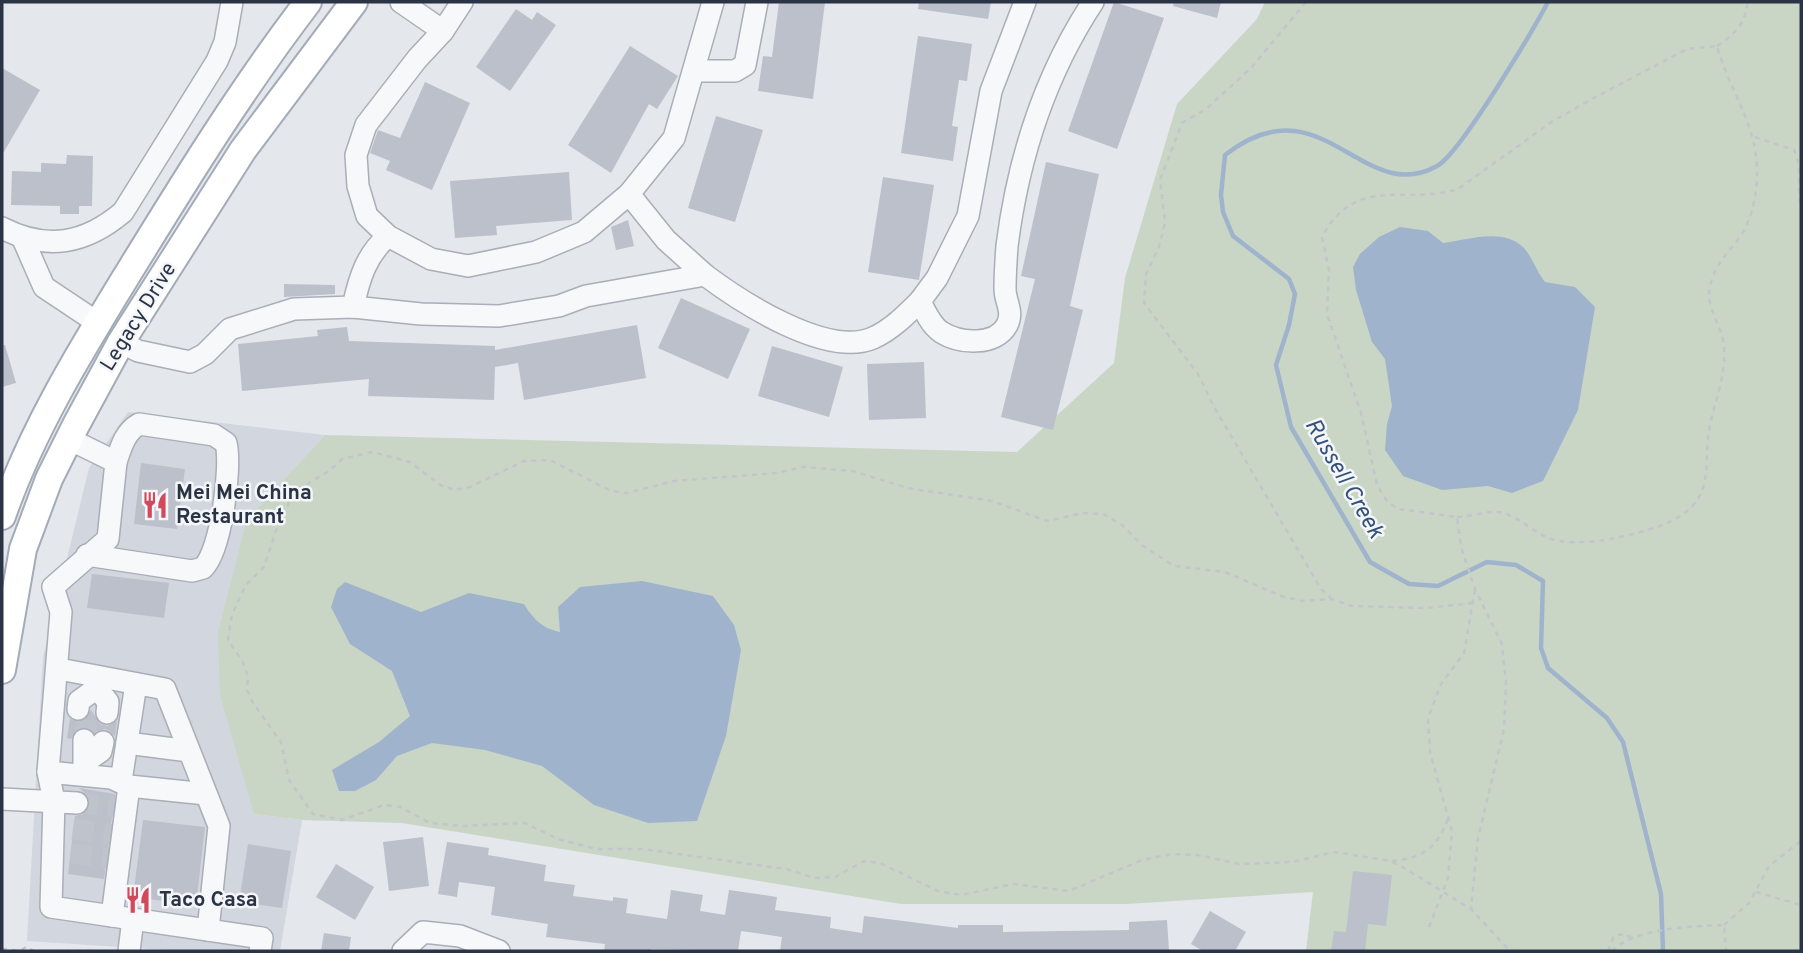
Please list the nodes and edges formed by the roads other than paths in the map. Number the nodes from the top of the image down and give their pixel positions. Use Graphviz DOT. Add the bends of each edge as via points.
graph roads {
  1 [pos="232,2"];
  2 [pos="308,2"];
  3 [pos="354,2"];
  4 [pos="401,2"];
  5 [pos="713,2"];
  6 [pos="757,2"];
  7 [pos="1025,2"];
  8 [pos="1093,2"];
  9 [pos="459,3"];
  10 [pos="443,31"];
  11 [pos="694,71"];
  12 [pos="629,194"];
  13 [pos="2,228"];
  14 [pos="388,236"];
  15 [pos="23,239"];
  16 [pos="705,275"];
  17 [pos="920,301"];
  18 [pos="353,307"];
  19 [pos="98,323"];
  20 [pos="121,342"];
  21 [pos="69,439"];
  22 [pos="117,462"];
  23 [pos="2,516"];
  24 [pos="88,555"];
  25 [pos="10,573"];
  26 [pos="53,587"];
  27 [pos="59,669"];
  28 [pos="2,670"];
  29 [pos="98,682"];
  30 [pos="136,684"];
  31 [pos="93,711"];
  32 [pos="89,741"];
  33 [pos="127,743"];
  34 [pos="189,751"];
  35 [pos="85,769"];
  36 [pos="48,772"];
  37 [pos="125,784"];
  38 [pos="206,794"];
  39 [pos="2,799"];
  40 [pos="54,801"];
  41 [pos="77,803"];
  42 [pos="123,918"];
  43 [pos="208,930"];
  44 [pos="129,951"];
  45 [pos="260,951"];
  46 [pos="403,951"];
  47 [pos="499,951"];
  1 -- 15 [label="street" via="218,61 123,212 101,231 77,239"];
  2 -- 19 [label="main road, Legacy Drive" via="251,77"];
  3 -- 20 [label="main road, Legacy Drive" via="243,150"];
  4 -- 10 [label="street"];
  5 -- 11 [label="street"];
  6 -- 11 [label="street" via="745,65 735,71"];
  7 -- 17 [label="street" via="991,91 968,216"];
  8 -- 17 [label="street" via="1048,80 1018,186 1007,251 1008,323 991,341 961,340 941,332"];
  9 -- 10 [label="street"];
  10 -- 14 [label="street" via="366,125 356,155 358,186 367,216"];
  11 -- 12 [label="street" via="674,138"];
  12 -- 14 [label="street" via="584,232 536,252 489,264 448,264"];
  12 -- 16 [label="street" via="666,240"];
  13 -- 15 [label="street"];
  14 -- 18 [label="street" via="373,249"];
  15 -- 19 [label="street" via="44,287"];
  16 -- 17 [label="street" via="742,302 797,330 851,341 872,339 902,320"];
  16 -- 18 [label="street" via="499,316"];
  18 -- 20 [label="street" via="294,309 257,319 230,329 190,362 138,351"];
  19 -- 20 [label="main road"];
  19 -- 23 [label="main road, Legacy Drive" via="27,454"];
  20 -- 21 [label="main road, Legacy Drive"];
  21 -- 22 [label="street"];
  21 -- 25 [label="main road, Legacy Drive"];
  22 -- 24 [label="street" via="108,538"];
  22 -- 24 [label="street" via="122,443 139,424 214,435 226,443 228,470 214,552 203,568 192,571"];
  24 -- 26 [label="street"];
  25 -- 26 [label="street"];
  25 -- 28 [label="main road, Legacy Drive"];
  26 -- 27 [label="street" via="61,612"];
  27 -- 29 [label="street"];
  27 -- 36 [label="street"];
  29 -- 30 [label="street"];
  29 -- 31 [label="street" via="108,702"];
  30 -- 33 [label="street"];
  30 -- 34 [label="street" via="165,689"];
  32 -- 35 [label="street" via="101,751"];
  33 -- 34 [label="street"];
  33 -- 37 [label="street"];
  34 -- 38 [label="street"];
  35 -- 36 [label="street"];
  35 -- 37 [label="street"];
  36 -- 40 [label="street"];
  37 -- 38 [label="street"];
  37 -- 42 [label="street" via="116,859"];
  38 -- 43 [label="street" via="219,826"];
  39 -- 40 [label="street"];
  40 -- 41 [label="street"];
  40 -- 42 [label="street" via="63,828 51,907"];
  42 -- 43 [label="street"];
  42 -- 44 [label="street"];
  43 -- 45 [label="street" via="262,938"];
  46 -- 47 [label="street" via="423,932 460,936"];
}
